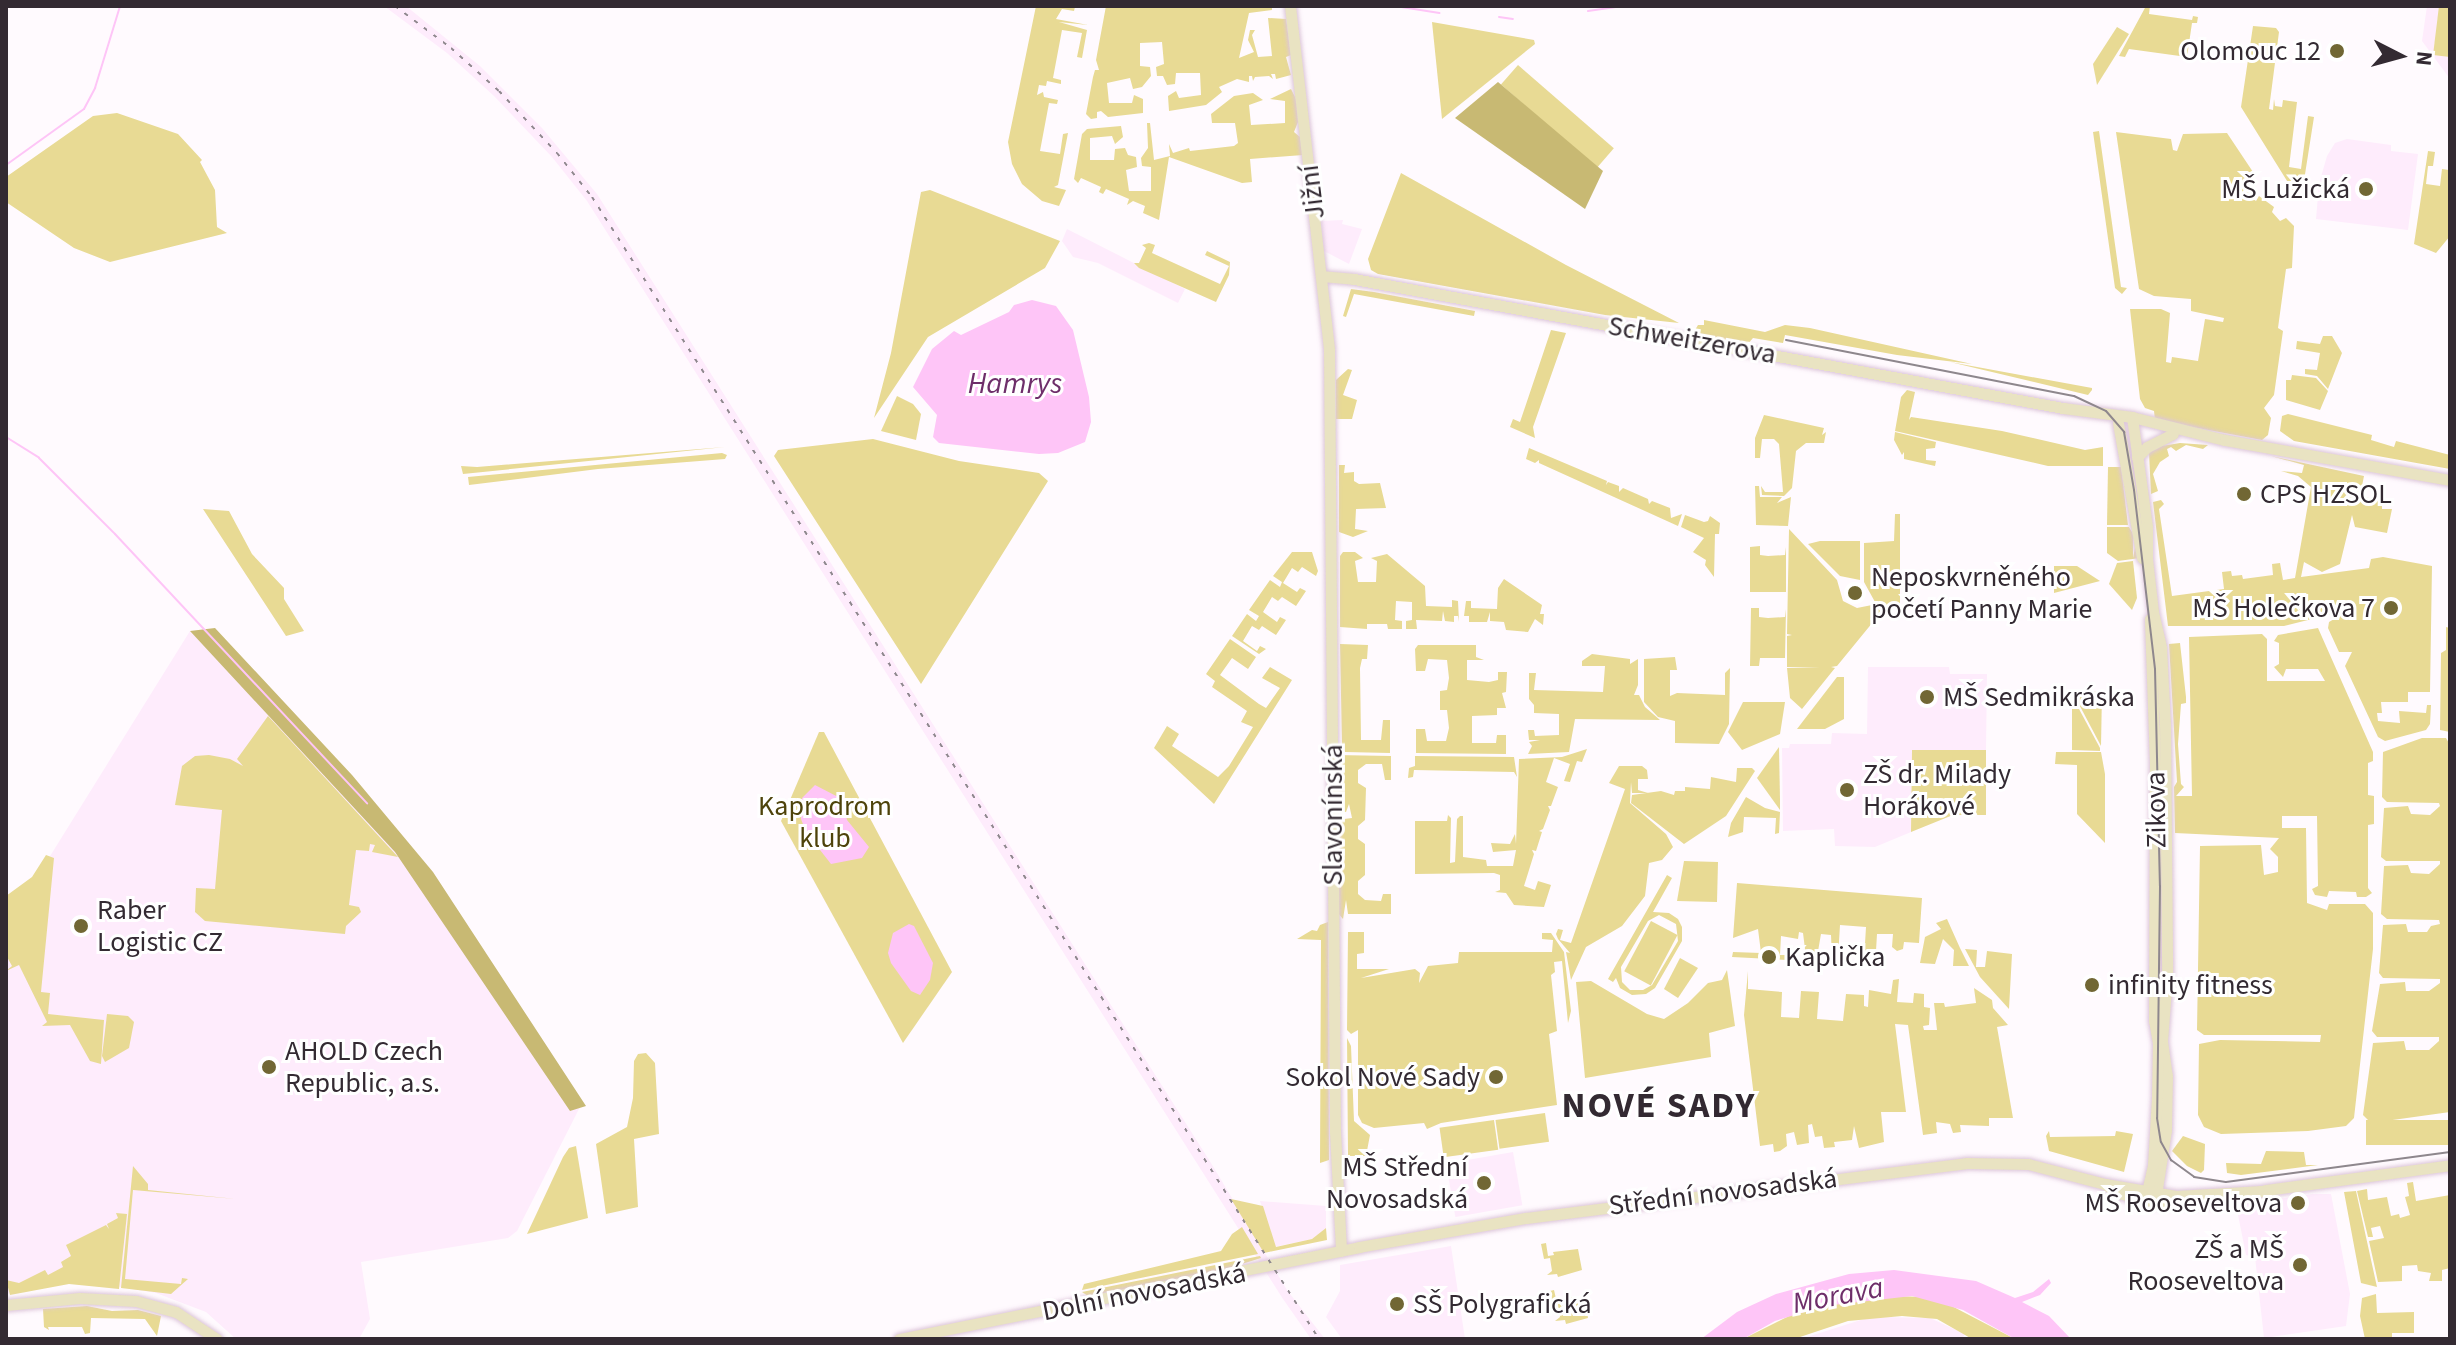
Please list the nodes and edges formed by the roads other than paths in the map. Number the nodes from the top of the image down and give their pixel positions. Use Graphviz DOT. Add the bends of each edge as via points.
graph roads {
  1 [pos="1290,6"];
  2 [pos="1321,276"];
  3 [pos="1329,379"];
  4 [pos="2063,408"];
  5 [pos="2132,421"];
  6 [pos="2118,423"];
  7 [pos="2173,434"];
  8 [pos="2225,440"];
  9 [pos="2137,457"];
  10 [pos="2450,480"];
  11 [pos="2450,1165"];
  12 [pos="2151,1197"];
  13 [pos="1341,1251"];
  14 [pos="6,1305"];
  15 [pos="217,1339"];
  16 [pos="899,1339"];
  1 -- 2 [label="main road, Jižní"];
  2 -- 3 [label="main road, Jižní"];
  2 -- 4 [label="main road, Schweitzerova"];
  3 -- 13 [label="main road, Slavonínská" via="1335,1131"];
  4 -- 5 [label="main road, Schweitzerova"];
  4 -- 6 [label="main road, Schweitzerova"];
  5 -- 6 [label="main road, Schweitzerova"];
  5 -- 7 [label="main road, Schweitzerova"];
  5 -- 8 [label="main road, Schweitzerova"];
  5 -- 9 [label="main road, Zikova"];
  6 -- 12 [label="main road, Zikova" via="2150,624 2158,1043"];
  7 -- 8 [label="main road, Schweitzerova"];
  7 -- 9 [label="main road"];
  8 -- 10 [label="main road, Schweitzerova"];
  9 -- 12 [label="main road, Zikova" via="2165,724 2166,1130"];
  11 -- 12 [label="main road, Střední novosadská" via="2262,1191"];
  12 -- 13 [label="main road, Střední novosadská" via="2113,1191 2105,1184 2028,1164 1966,1163 1597,1207"];
  13 -- 16 [label="main road, Dolní novosadská"];
  14 -- 15 [label="main road" via="80,1298 146,1302 183,1316"];
}
